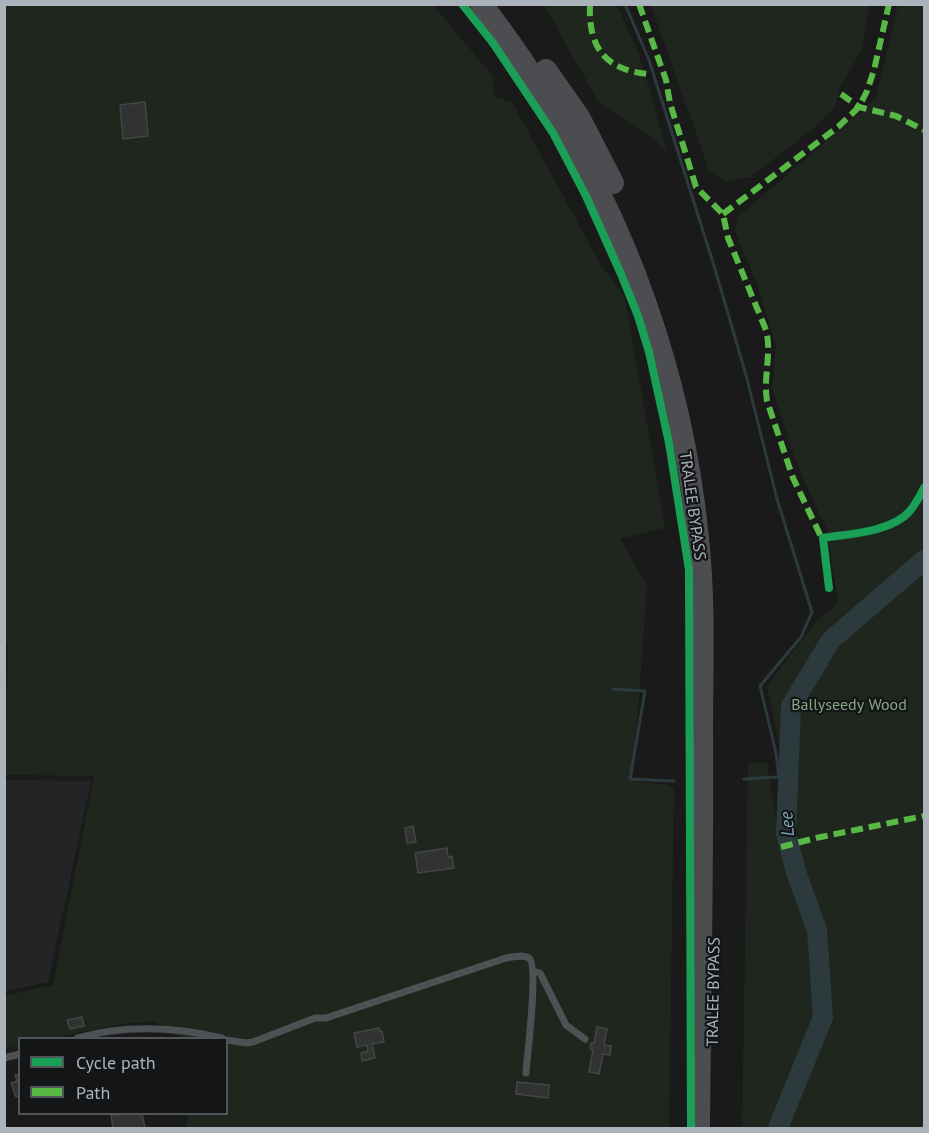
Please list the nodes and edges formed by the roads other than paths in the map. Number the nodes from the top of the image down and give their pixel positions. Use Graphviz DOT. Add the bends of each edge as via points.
graph roads {
  1 [pos="481,4"];
  2 [pos="501,4"];
  3 [pos="533,971"];
  4 [pos="81,1037"];
  5 [pos="216,1037"];
  6 [pos="228,1040"];
  7 [pos="585,1040"];
  8 [pos="526,1073"];
  9 [pos="699,1128"];
  10 [pos="712,1128"];
  1 -- 9 [label="highway, TRALEE BYPASS" via="566,127 600,192 634,269 663,352 682,431 702,578"];
  2 -- 10 [label="highway, TRALEE BYPASS" via="579,117 614,185 643,250 676,345 696,427 715,574"];
  3 -- 6 [label="lane" via="528,957 506,958 326,1018 315,1018 253,1042"];
  3 -- 7 [label="lane" via="540,973 566,1025"];
  3 -- 8 [label="lane"];
  4 -- 5 [label="lane" via="101,1032 168,1029"];
}
